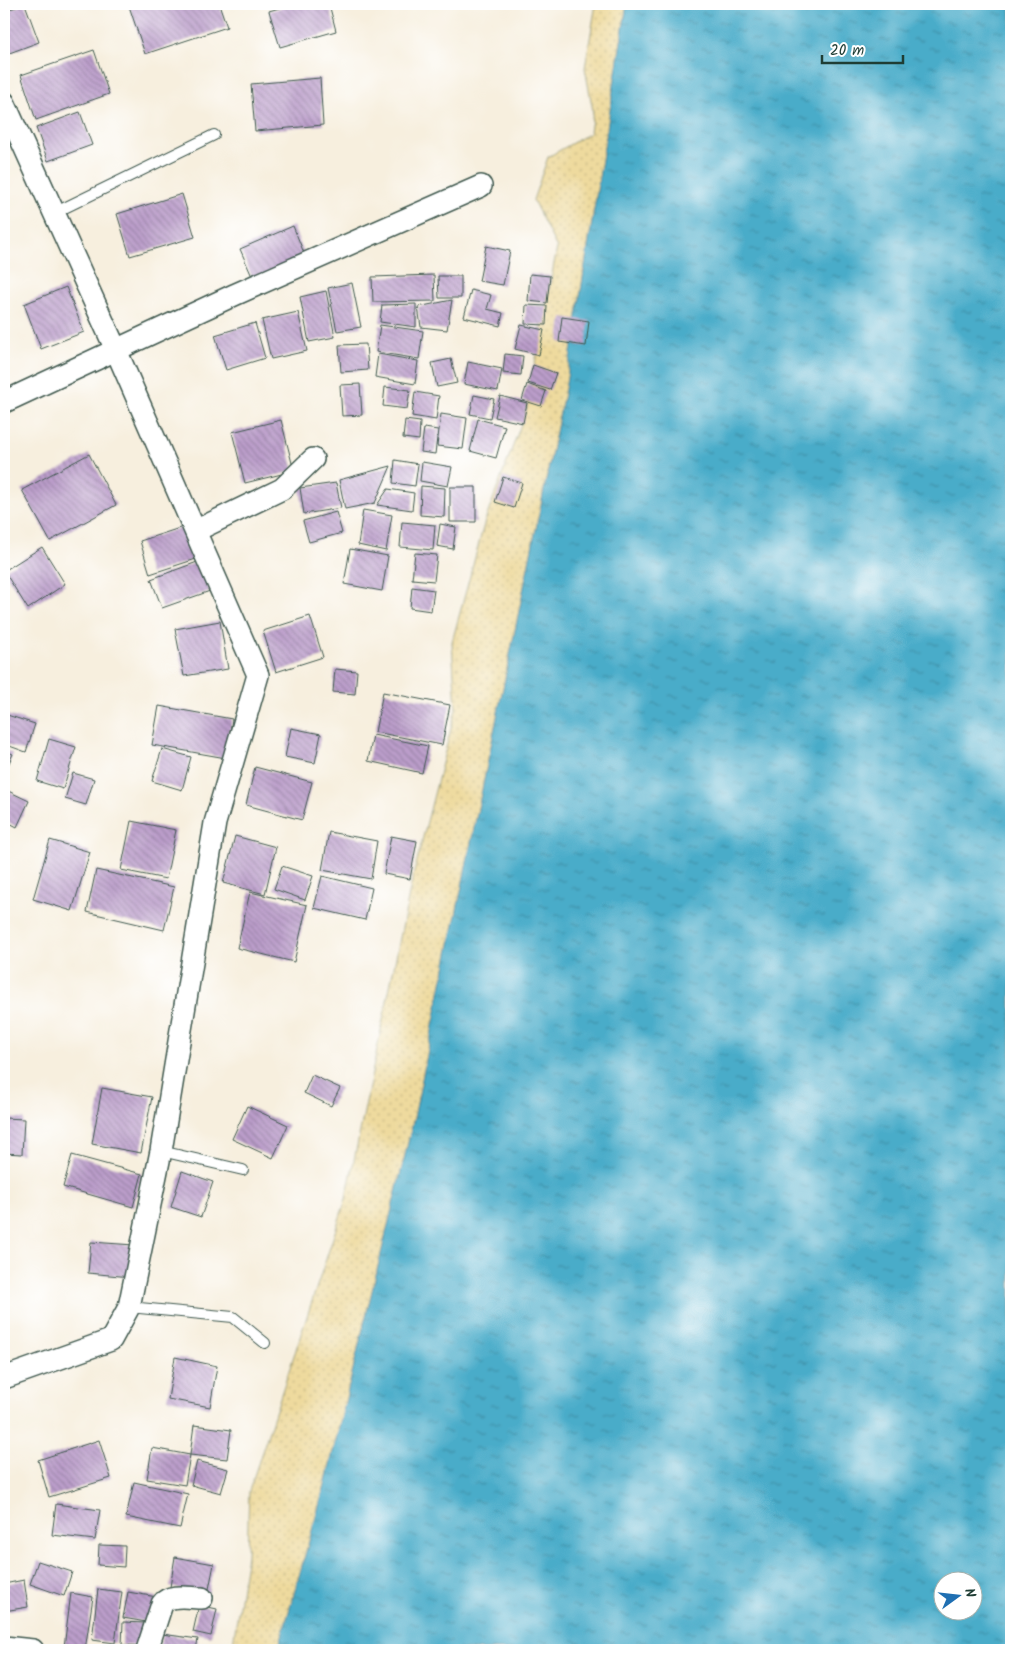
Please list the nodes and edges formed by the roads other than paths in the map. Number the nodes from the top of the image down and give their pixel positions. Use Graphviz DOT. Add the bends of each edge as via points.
graph roads {
  1 [pos="4,102"];
  2 [pos="214,135"];
  3 [pos="482,186"];
  4 [pos="54,213"];
  5 [pos="116,350"];
  6 [pos="4,402"];
  7 [pos="313,459"];
  8 [pos="195,531"];
  9 [pos="161,1151"];
  10 [pos="243,1170"];
  11 [pos="129,1307"];
  12 [pos="265,1343"];
  13 [pos="4,1378"];
  14 [pos="202,1598"];
  15 [pos="4,1647"];
  16 [pos="34,1650"];
  17 [pos="146,1650"];
  1 -- 4 [label="street"];
  2 -- 4 [label="lane"];
  3 -- 5 [label="street"];
  4 -- 5 [label="street"];
  5 -- 6 [label="street"];
  5 -- 8 [label="street"];
  7 -- 8 [label="street" via="282,489"];
  8 -- 9 [label="street" via="258,675 215,823"];
  9 -- 10 [label="lane"];
  9 -- 11 [label="street"];
  11 -- 12 [label="lane" via="233,1318"];
  11 -- 13 [label="street" via="111,1340"];
  14 -- 17 [label="street" via="166,1599"];
  15 -- 16 [label="street"];
}
